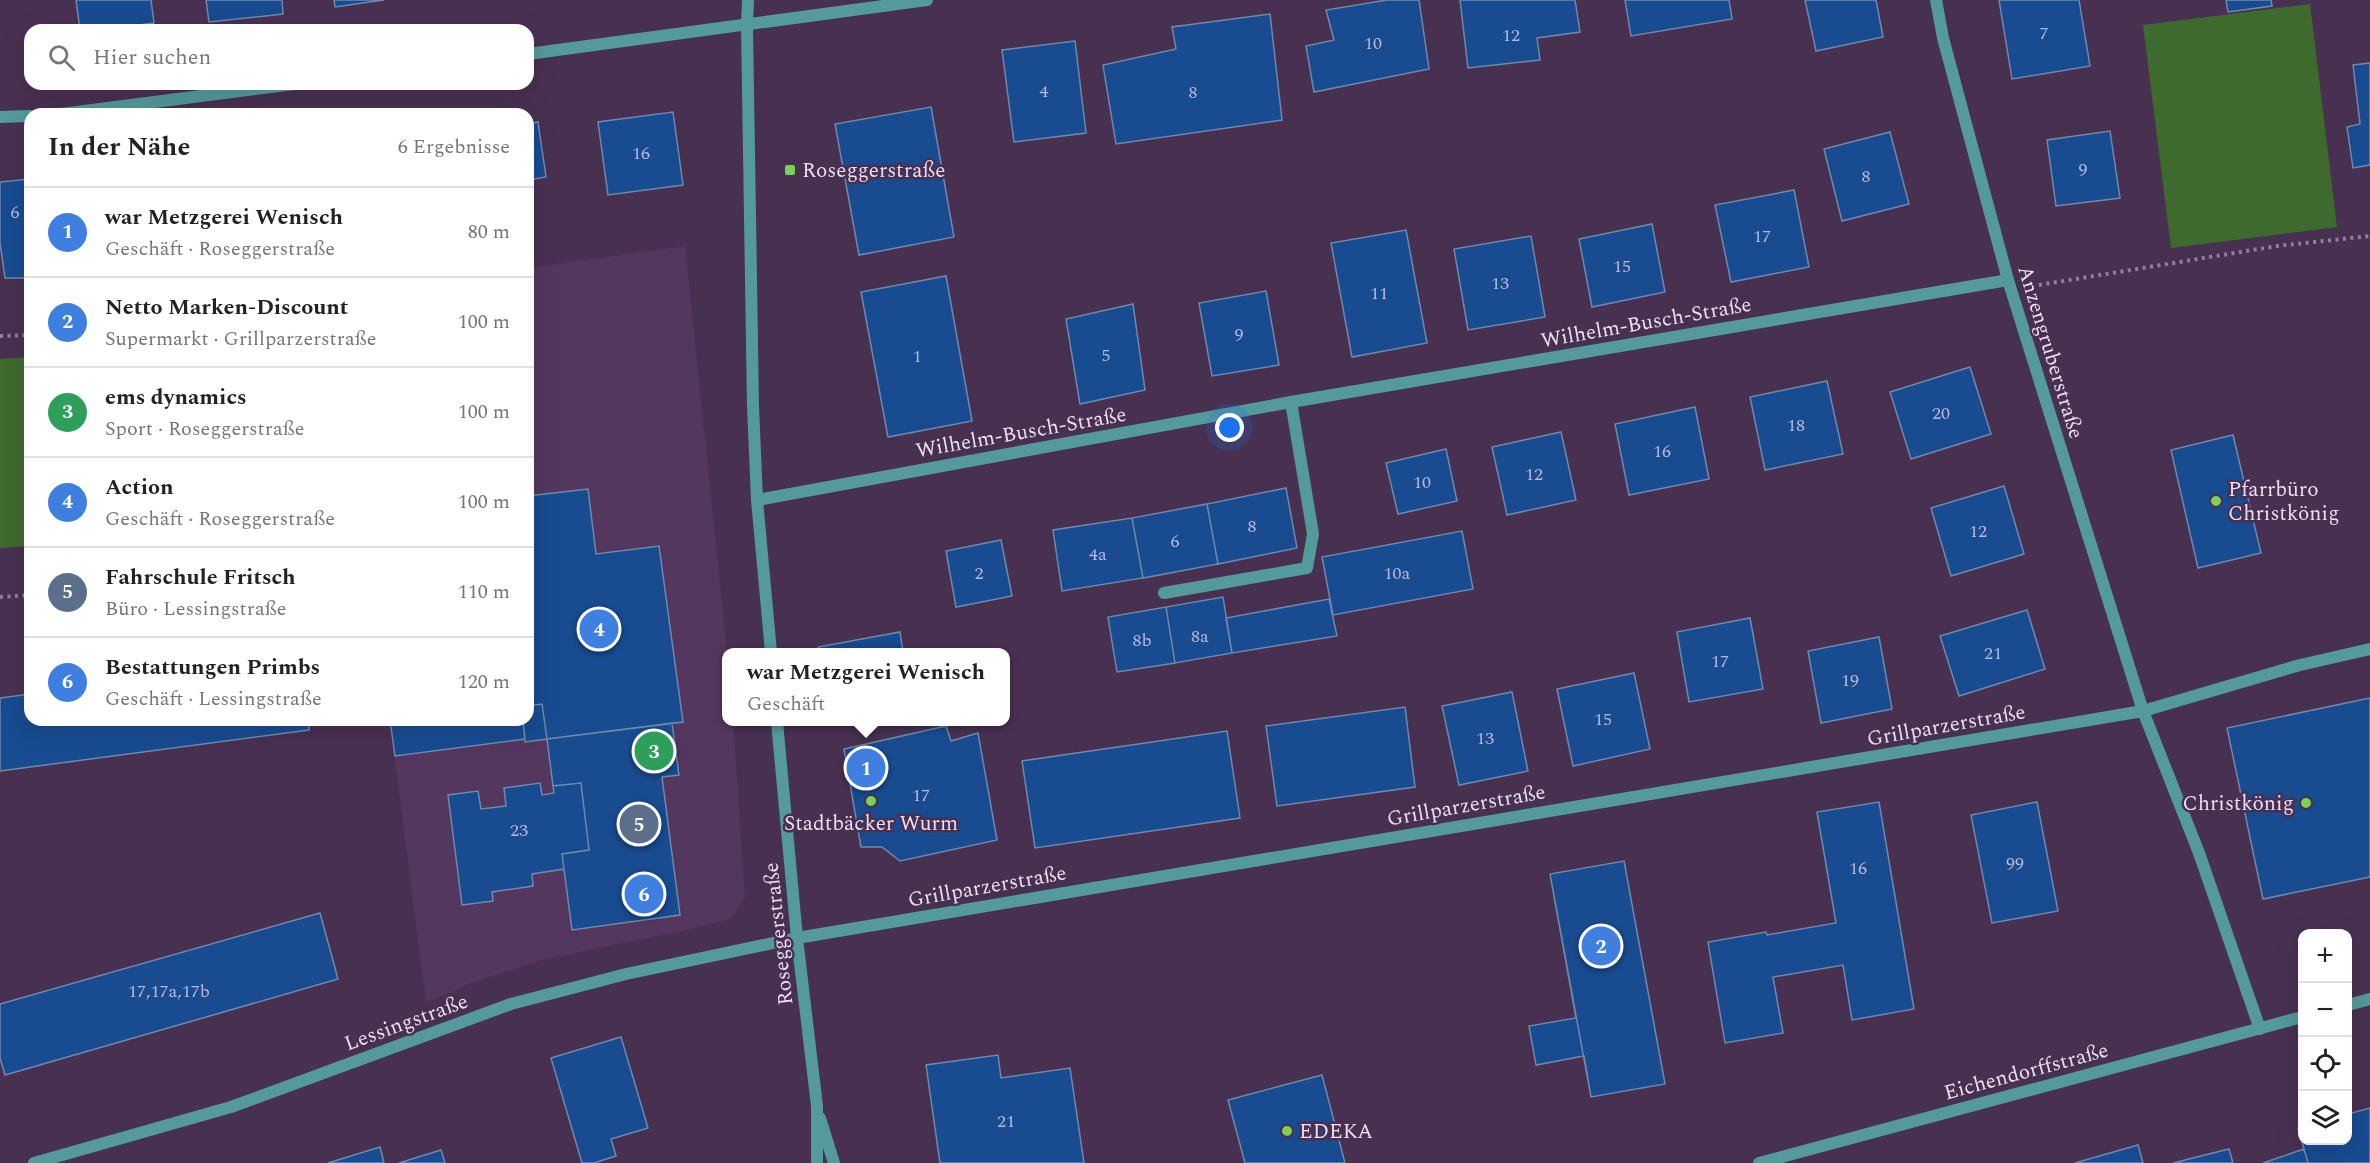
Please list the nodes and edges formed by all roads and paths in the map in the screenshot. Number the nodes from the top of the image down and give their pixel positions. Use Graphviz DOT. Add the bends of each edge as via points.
graph roads {
  1 [pos="748,0"];
  2 [pos="927,0"];
  3 [pos="1936,0"];
  4 [pos="747,26"];
  5 [pos="534,53"];
  6 [pos="247,90"];
  7 [pos="108,108"];
  8 [pos="24,116"];
  9 [pos="0,117"];
  10 [pos="2370,236"];
  11 [pos="2009,285"];
  12 [pos="24,335"];
  13 [pos="0,336"];
  14 [pos="1291,402"];
  15 [pos="757,500"];
  16 [pos="1164,592"];
  17 [pos="24,595"];
  18 [pos="0,597"];
  19 [pos="771,648"];
  20 [pos="2370,649"];
  21 [pos="2143,711"];
  22 [pos="777,726"];
  23 [pos="797,938"];
  24 [pos="2370,999"];
  25 [pos="2352,1004"];
  26 [pos="2298,1018"];
  27 [pos="2260,1029"];
  28 [pos="816,1106"];
  29 [pos="34,1163"];
  30 [pos="817,1163"];
  31 [pos="834,1163"];
  32 [pos="1760,1163"];
  1 -- 4 [label="street"];
  2 -- 4 [label="street"];
  3 -- 11 [label="street, Anzengruberstraße"];
  4 -- 5 [label="street"];
  4 -- 15 [label="street"];
  6 -- 7 [label="street"];
  8 -- 9 [label="street"];
  10 -- 11 [label="path"];
  11 -- 14 [label="street, Wilhelm-Busch-Straße"];
  11 -- 21 [label="street, Anzengruberstraße"];
  12 -- 13 [label="path"];
  14 -- 15 [label="street, Wilhelm-Busch-Straße"];
  14 -- 16 [label="street" via="1313,534 1306,568"];
  15 -- 19 [label="street"];
  17 -- 18 [label="path"];
  20 -- 21 [label="street" via="2300,665"];
  21 -- 23 [label="street, Grillparzerstraße"];
  21 -- 27 [label="street, Anzengruberstraße" via="2199,854"];
  22 -- 23 [label="street, Roseggerstraße"];
  23 -- 28 [label="street, Roseggerstraße"];
  23 -- 29 [label="street, Lessingstraße" via="657,967 512,1004 231,1107"];
  24 -- 25 [label="street"];
  26 -- 27 [label="street, Eichendorffstraße"];
  27 -- 32 [label="street, Eichendorffstraße"];
  28 -- 30 [label="street, Roseggerstraße"];
  28 -- 31 [label="street, Roseggerstraße"];
}
